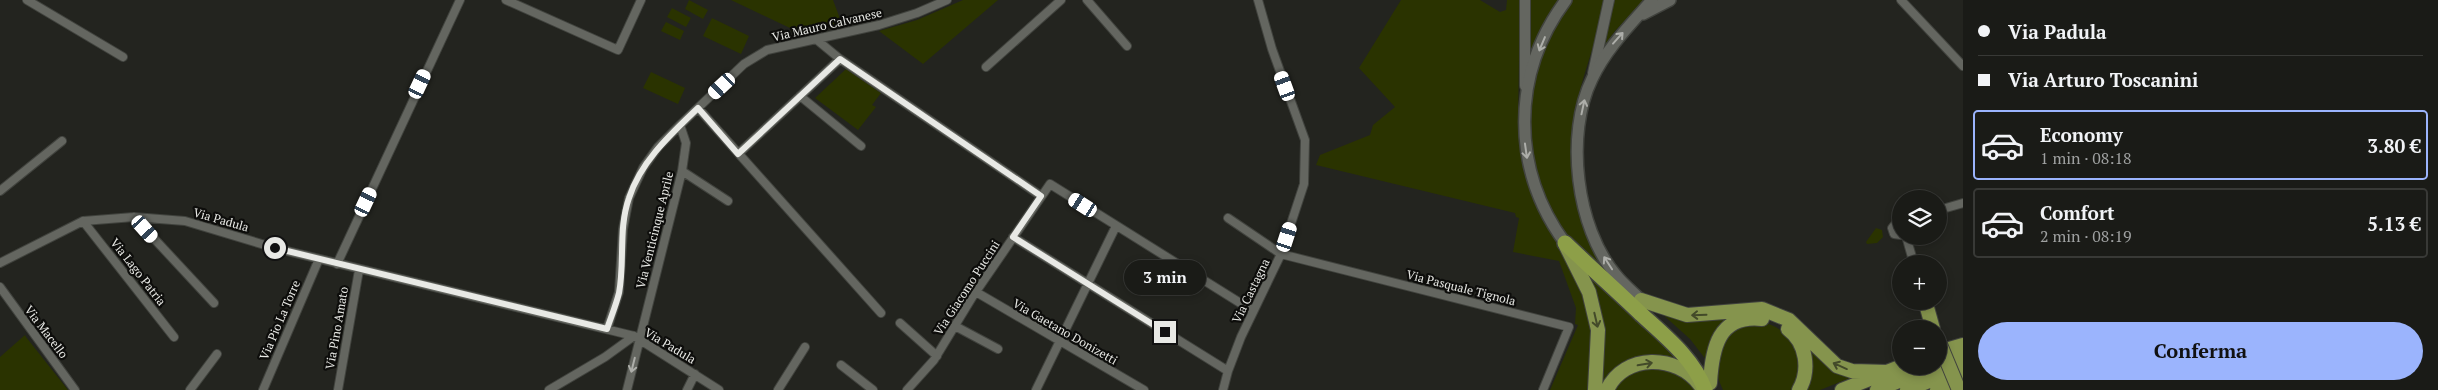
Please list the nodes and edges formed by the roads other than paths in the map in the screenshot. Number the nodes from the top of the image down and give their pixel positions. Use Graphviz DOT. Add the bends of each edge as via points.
graph roads {
  1 [pos="27,0"];
  2 [pos="460,0"];
  3 [pos="506,0"];
  4 [pos="641,0"];
  5 [pos="947,0"];
  6 [pos="1061,0"];
  7 [pos="1087,0"];
  8 [pos="1258,0"];
  9 [pos="1525,0"];
  10 [pos="1609,0"];
  11 [pos="1652,0"];
  12 [pos="1670,0"];
  13 [pos="1901,0"];
  14 [pos="1565,1"];
  15 [pos="1637,18"];
  16 [pos="817,40"];
  17 [pos="1127,46"];
  18 [pos="123,58"];
  19 [pos="840,59"];
  20 [pos="1963,66"];
  21 [pos="986,67"];
  22 [pos="1592,79"];
  23 [pos="800,96"];
  24 [pos="1526,102"];
  25 [pos="698,108"];
  26 [pos="680,125"];
  27 [pos="62,140"];
  28 [pos="861,146"];
  29 [pos="738,154"];
  30 [pos="682,171"];
  31 [pos="0,191"];
  32 [pos="1041,196"];
  33 [pos="728,201"];
  34 [pos="1963,203"];
  35 [pos="1947,208"];
  36 [pos="134,217"];
  37 [pos="1228,218"];
  38 [pos="84,221"];
  39 [pos="1116,226"];
  40 [pos="1013,237"];
  41 [pos="1565,243"];
  42 [pos="1281,254"];
  43 [pos="1,259"];
  44 [pos="319,259"];
  45 [pos="337,264"];
  46 [pos="359,270"];
  47 [pos="1088,283"];
  48 [pos="0,287"];
  49 [pos="976,292"];
  50 [pos="1641,300"];
  51 [pos="214,303"];
  52 [pos="1254,312"];
  53 [pos="881,313"];
  54 [pos="900,323"];
  55 [pos="955,326"];
  56 [pos="607,329"];
  57 [pos="174,337"];
  58 [pos="636,338"];
  59 [pos="1060,343"];
  60 [pos="1963,345"];
  61 [pos="805,348"];
  62 [pos="998,349"];
  63 [pos="1947,350"];
  64 [pos="217,354"];
  65 [pos="1963,354"];
  66 [pos="937,356"];
  67 [pos="1947,361"];
  68 [pos="1947,361"];
  69 [pos="841,365"];
  70 [pos="1963,367"];
  71 [pos="1892,370"];
  72 [pos="1228,371"];
  73 [pos="1888,372"];
  74 [pos="696,374"];
  75 [pos="1913,375"];
  76 [pos="1963,380"];
  77 [pos="1708,388"];
  78 [pos="76,390"];
  79 [pos="190,390"];
  80 [pos="262,390"];
  81 [pos="338,390"];
  82 [pos="549,390"];
  83 [pos="626,390"];
  84 [pos="687,390"];
  85 [pos="719,390"];
  86 [pos="778,390"];
  87 [pos="873,390"];
  88 [pos="907,390"];
  89 [pos="1036,390"];
  90 [pos="1144,390"];
  91 [pos="1223,390"];
  92 [pos="1543,390"];
  93 [pos="1595,390"];
  94 [pos="1606,390"];
  95 [pos="1799,390"];
  96 [pos="1842,390"];
  97 [pos="1877,390"];
  98 [pos="1908,390"];
  99 [pos="1937,390"];
  100 [pos="1959,390"];
  1 -- 18 [label="street"];
  2 -- 45 [label="street"];
  3 -- 4 [label="street" via="618,50"];
  5 -- 16 [label="street, Via Mauro Calvanese" via="916,14"];
  6 -- 21 [label="street"];
  7 -- 17 [label="street"];
  8 -- 42 [label="street, Via Castagna" via="1304,140 1304,184"];
  9 -- 24 [label="street"];
  10 -- 22 [label="street"];
  11 -- 15 [label="main road"];
  12 -- 15 [label="main road"];
  13 -- 20 [label="street"];
  14 -- 24 [label="main road, one-way" via="1535,60"];
  22 -- 15 [label="main road, one-way" via="1613,44"];
  16 -- 19 [label="street"];
  16 -- 25 [label="street, Via Mauro Calvanese" via="767,50 744,64"];
  19 -- 23 [label="street"];
  19 -- 32 [label="street"];
  50 -- 22 [label="main road, one-way" via="1616,275 1602,254 1582,201 1578,140"];
  23 -- 28 [label="street"];
  23 -- 29 [label="street"];
  24 -- 41 [label="main road, one-way" via="1524,133 1532,180 1543,208"];
  25 -- 26 [label="street, Via Mauro Calvanese"];
  25 -- 29 [label="street"];
  26 -- 30 [label="street, Via Venticinque Aprile" via="686,143"];
  26 -- 56 [label="street, Via Mauro Calvanese" via="643,168 629,198 623,229 619,292"];
  27 -- 31 [label="street"];
  29 -- 53 [label="street"];
  30 -- 33 [label="street"];
  30 -- 58 [label="street, Via Venticinque Aprile"];
  32 -- 39 [label="street" via="1050,184"];
  32 -- 40 [label="street, Via Giacomo Puccini"];
  34 -- 35 [label="street"];
  36 -- 38 [label="street, Via Padula"];
  36 -- 44 [label="street, Via Padula" via="185,221"];
  36 -- 51 [label="street"];
  37 -- 42 [label="street"];
  38 -- 43 [label="street, Via Padula"];
  38 -- 57 [label="street, Via Lago Patria"];
  39 -- 47 [label="street"];
  39 -- 52 [label="street"];
  40 -- 47 [label="street"];
  40 -- 49 [label="street, Via Giacomo Puccini"];
  41 -- 77 [label="highway" via="1679,350"];
  41 -- 93 [label="highway, one-way" via="1589,292 1598,330"];
  42 -- 52 [label="street, Via Castagna"];
  42 -- 92 [label="street, Via Pasquale Tignola" via="1569,327"];
  44 -- 45 [label="street, Via Padula"];
  44 -- 80 [label="street, Via Pio La Torre"];
  45 -- 46 [label="street, Via Padula"];
  46 -- 56 [label="street, Via Padula"];
  46 -- 81 [label="street, Via Pino Amato"];
  47 -- 59 [label="street"];
  47 -- 72 [label="street"];
  48 -- 78 [label="street, Via Macello"];
  49 -- 55 [label="street, Via Giacomo Puccini"];
  49 -- 59 [label="street, Via Gaetano Donizetti"];
  73 -- 50 [label="highway, one-way" via="1852,371 1837,366 1789,320 1762,309 1687,315"];
  50 -- 77 [label="highway" via="1690,351 1702,368"];
  52 -- 72 [label="street, Via Castagna"];
  54 -- 66 [label="street"];
  55 -- 62 [label="street"];
  55 -- 66 [label="street, Via Giacomo Puccini"];
  56 -- 58 [label="street, Via Padula"];
  58 -- 74 [label="street, Via Padula"];
  58 -- 82 [label="street"];
  58 -- 83 [label="street, Via Venticinque Aprile, one-way"];
  59 -- 89 [label="street"];
  59 -- 90 [label="street, Via Gaetano Donizetti"];
  60 -- 63 [label="highway"];
  61 -- 86 [label="street"];
  64 -- 79 [label="street"];
  65 -- 68 [label="highway"];
  66 -- 88 [label="street, Via Giacomo Puccini"];
  67 -- 100 [label="highway, bridge"];
  69 -- 87 [label="street"];
  70 -- 98 [label="highway"];
  71 -- 73 [label="highway"];
  72 -- 91 [label="street, Via Castagna"];
  73 -- 96 [label="highway"];
  74 -- 84 [label="street"];
  74 -- 85 [label="street, Via Padula"];
  75 -- 97 [label="highway"];
  76 -- 99 [label="highway"];
  94 -- 77 [label="highway, one-way" via="1617,375 1631,366 1657,362 1678,367"];
  77 -- 95 [label="highway" via="1711,356 1717,340 1737,322 1754,318 1779,323 1800,344 1807,371"];
}
